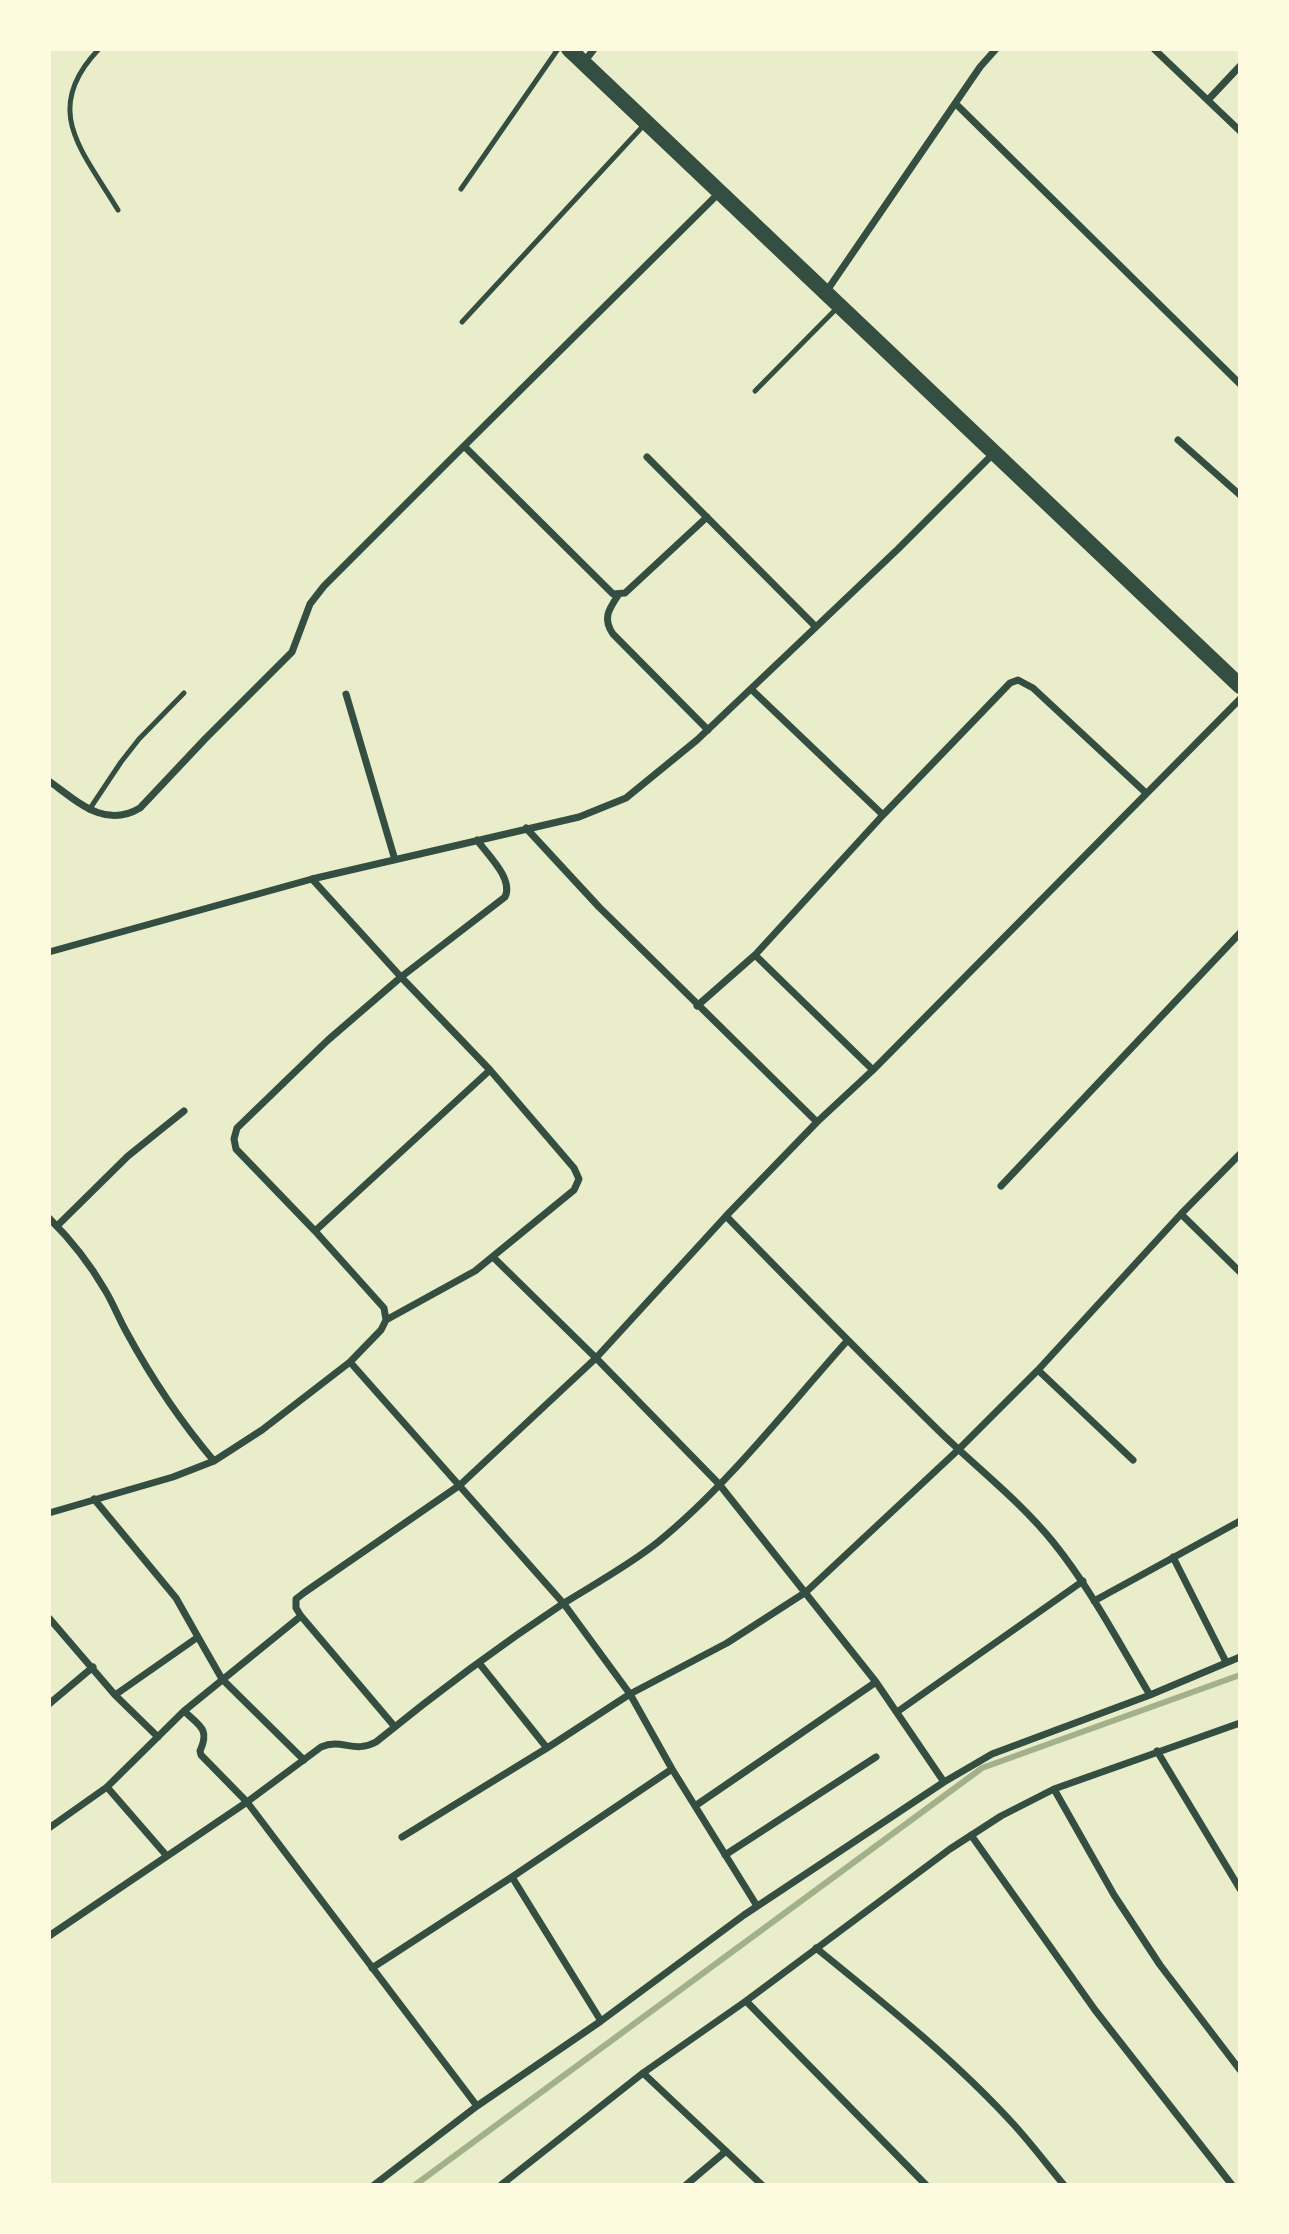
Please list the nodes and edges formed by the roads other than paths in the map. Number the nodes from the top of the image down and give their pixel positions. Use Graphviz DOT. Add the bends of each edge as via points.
graph roads {
  1 [pos="99,49"];
  2 [pos="558,49"];
  3 [pos="569,49"];
  4 [pos="594,49"];
  5 [pos="996,49"];
  6 [pos="1154,49"];
  7 [pos="583,62"];
  8 [pos="1240,66"];
  9 [pos="1208,100"];
  10 [pos="956,104"];
  11 [pos="646,122"];
  12 [pos="1240,131"];
  13 [pos="461,189"];
  14 [pos="720,192"];
  15 [pos="118,210"];
  16 [pos="825,292"];
  17 [pos="839,305"];
  18 [pos="462,322"];
  19 [pos="1240,384"];
  20 [pos="755,391"];
  21 [pos="1178,440"];
  22 [pos="464,446"];
  23 [pos="994,452"];
  24 [pos="646,457"];
  25 [pos="1240,495"];
  26 [pos="707,517"];
  27 [pos="620,594"];
  28 [pos="816,626"];
  29 [pos="1239,682"];
  30 [pos="751,689"];
  31 [pos="184,693"];
  32 [pos="346,694"];
  33 [pos="1240,699"];
  34 [pos="708,730"];
  35 [pos="49,781"];
  36 [pos="1146,793"];
  37 [pos="89,810"];
  38 [pos="883,815"];
  39 [pos="526,828"];
  40 [pos="477,840"];
  41 [pos="395,860"];
  42 [pos="312,879"];
  43 [pos="1240,933"];
  44 [pos="49,952"];
  45 [pos="755,955"];
  46 [pos="401,977"];
  47 [pos="697,1006"];
  48 [pos="490,1070"];
  49 [pos="873,1070"];
  50 [pos="184,1111"];
  51 [pos="817,1122"];
  52 [pos="1240,1154"];
  53 [pos="1000,1186"];
  54 [pos="1181,1214"];
  55 [pos="726,1216"];
  56 [pos="49,1218"];
  57 [pos="57,1226"];
  58 [pos="315,1231"];
  59 [pos="494,1258"];
  60 [pos="1240,1272"];
  61 [pos="386,1320"];
  62 [pos="847,1341"];
  63 [pos="596,1358"];
  64 [pos="350,1362"];
  65 [pos="1038,1370"];
  66 [pos="958,1450"];
  67 [pos="1133,1460"];
  68 [pos="214,1461"];
  69 [pos="719,1484"];
  70 [pos="460,1485"];
  71 [pos="94,1499"];
  72 [pos="49,1513"];
  73 [pos="1240,1521"];
  74 [pos="1173,1557"];
  75 [pos="1083,1581"];
  76 [pos="806,1592"];
  77 [pos="1094,1601"];
  78 [pos="564,1604"];
  79 [pos="301,1616"];
  80 [pos="49,1618"];
  81 [pos="198,1637"];
  82 [pos="1240,1657"];
  83 [pos="1226,1662"];
  84 [pos="479,1663"];
  85 [pos="93,1667"];
  86 [pos="222,1679"];
  87 [pos="876,1682"];
  88 [pos="630,1694"];
  89 [pos="115,1695"];
  90 [pos="1150,1695"];
  91 [pos="49,1704"];
  92 [pos="184,1711"];
  93 [pos="897,1712"];
  94 [pos="1240,1723"];
  95 [pos="395,1727"];
  96 [pos="158,1737"];
  97 [pos="547,1748"];
  98 [pos="1157,1751"];
  99 [pos="876,1757"];
  100 [pos="304,1760"];
  101 [pos="672,1769"];
  102 [pos="944,1782"];
  103 [pos="107,1787"];
  104 [pos="1054,1789"];
  105 [pos="247,1802"];
  106 [pos="695,1806"];
  107 [pos="49,1828"];
  108 [pos="971,1835"];
  109 [pos="402,1837"];
  110 [pos="166,1855"];
  111 [pos="725,1855"];
  112 [pos="512,1877"];
  113 [pos="1240,1889"];
  114 [pos="757,1906"];
  115 [pos="49,1937"];
  116 [pos="816,1948"];
  117 [pos="372,1968"];
  118 [pos="746,2001"];
  119 [pos="601,2021"];
  120 [pos="1240,2070"];
  121 [pos="643,2073"];
  122 [pos="477,2106"];
  123 [pos="726,2151"];
  124 [pos="374,2185"];
  125 [pos="501,2185"];
  126 [pos="686,2185"];
  127 [pos="762,2185"];
  128 [pos="926,2185"];
  129 [pos="1064,2185"];
  130 [pos="1232,2185"];
  1 -- 15 [label="lane" via="77,76 70,96 70,119 76,139"];
  2 -- 13 [label="lane"];
  3 -- 7 [label="main road"];
  4 -- 7 [label="street"];
  5 -- 10 [label="street"];
  6 -- 9 [label="street"];
  7 -- 11 [label="main road"];
  8 -- 9 [label="street"];
  9 -- 12 [label="street"];
  10 -- 16 [label="street"];
  10 -- 19 [label="street"];
  11 -- 14 [label="main road"];
  11 -- 18 [label="lane"];
  14 -- 16 [label="main road"];
  14 -- 22 [label="street"];
  16 -- 17 [label="main road"];
  17 -- 20 [label="lane"];
  17 -- 23 [label="main road"];
  21 -- 25 [label="street"];
  22 -- 27 [label="street" via="607,590"];
  22 -- 37 [label="street" via="324,586 310,604 292,652 140,808 128,816 112,817"];
  23 -- 28 [label="street"];
  23 -- 29 [label="main road"];
  24 -- 26 [label="street"];
  26 -- 27 [label="street"];
  26 -- 28 [label="street"];
  27 -- 34 [label="street" via="608,610 607,627"];
  28 -- 30 [label="street"];
  30 -- 34 [label="street"];
  30 -- 38 [label="street"];
  31 -- 37 [label="lane" via="133,747"];
  32 -- 41 [label="street"];
  33 -- 36 [label="street"];
  34 -- 39 [label="street" via="626,797 579,817"];
  35 -- 37 [label="street"];
  36 -- 38 [label="street" via="1033,688 1018,680 1010,683"];
  36 -- 49 [label="street"];
  38 -- 45 [label="street"];
  39 -- 40 [label="street"];
  39 -- 47 [label="street"];
  40 -- 41 [label="street"];
  40 -- 46 [label="street" via="505,879 505,897"];
  41 -- 42 [label="street"];
  42 -- 44 [label="street"];
  42 -- 46 [label="street"];
  43 -- 53 [label="street"];
  45 -- 47 [label="street"];
  45 -- 49 [label="street"];
  46 -- 48 [label="street"];
  46 -- 58 [label="street" via="237,1128 236,1149"];
  47 -- 51 [label="street"];
  48 -- 58 [label="street"];
  48 -- 59 [label="street" via="579,1179 574,1190"];
  49 -- 51 [label="street"];
  50 -- 57 [label="street" via="128,1156"];
  51 -- 55 [label="street"];
  52 -- 54 [label="street"];
  54 -- 60 [label="street"];
  54 -- 65 [label="street"];
  55 -- 62 [label="street"];
  55 -- 63 [label="street"];
  56 -- 57 [label="street"];
  57 -- 68 [label="street" via="105,1289 159,1389"];
  58 -- 61 [label="street" via="384,1308"];
  59 -- 61 [label="street"];
  59 -- 63 [label="street"];
  61 -- 64 [label="street"];
  62 -- 66 [label="street"];
  62 -- 69 [label="street"];
  63 -- 69 [label="street"];
  63 -- 70 [label="street"];
  64 -- 68 [label="street"];
  64 -- 70 [label="street"];
  65 -- 66 [label="street"];
  65 -- 67 [label="street"];
  66 -- 75 [label="street" via="1018,1503"];
  66 -- 76 [label="street"];
  68 -- 71 [label="street"];
  69 -- 76 [label="street"];
  69 -- 78 [label="street" via="659,1541"];
  70 -- 78 [label="street"];
  70 -- 79 [label="street" via="305,1591 296,1599"];
  71 -- 72 [label="street"];
  71 -- 81 [label="street" via="176,1598"];
  73 -- 74 [label="street"];
  74 -- 77 [label="street"];
  74 -- 83 [label="street"];
  75 -- 77 [label="street"];
  75 -- 93 [label="street"];
  76 -- 87 [label="street"];
  76 -- 88 [label="street" via="727,1643"];
  77 -- 90 [label="street"];
  78 -- 84 [label="street"];
  78 -- 88 [label="street"];
  79 -- 86 [label="street"];
  79 -- 95 [label="street"];
  80 -- 85 [label="street"];
  81 -- 86 [label="street"];
  81 -- 89 [label="street"];
  82 -- 83 [label="street"];
  83 -- 90 [label="street"];
  84 -- 95 [label="street"];
  84 -- 97 [label="street"];
  85 -- 89 [label="street"];
  85 -- 91 [label="street"];
  86 -- 92 [label="street"];
  86 -- 100 [label="street"];
  87 -- 93 [label="street"];
  87 -- 106 [label="street"];
  88 -- 97 [label="street"];
  88 -- 101 [label="street"];
  89 -- 96 [label="street"];
  90 -- 102 [label="street" via="992,1754"];
  92 -- 96 [label="street"];
  92 -- 105 [label="street" via="206,1736 201,1755"];
  93 -- 102 [label="street"];
  94 -- 98 [label="street"];
  95 -- 100 [label="street" via="366,1748 331,1743"];
  96 -- 103 [label="street"];
  97 -- 109 [label="street"];
  98 -- 104 [label="street"];
  98 -- 113 [label="street"];
  99 -- 111 [label="street"];
  100 -- 105 [label="street"];
  101 -- 106 [label="street"];
  101 -- 112 [label="street"];
  102 -- 114 [label="street"];
  103 -- 107 [label="street"];
  103 -- 110 [label="street"];
  104 -- 108 [label="street"];
  104 -- 120 [label="street" via="1160,1965"];
  105 -- 110 [label="street"];
  105 -- 117 [label="street"];
  106 -- 111 [label="street"];
  108 -- 116 [label="street"];
  108 -- 130 [label="street" via="1095,2010"];
  110 -- 115 [label="street"];
  111 -- 114 [label="street"];
  112 -- 117 [label="street"];
  112 -- 119 [label="street"];
  114 -- 119 [label="street"];
  116 -- 118 [label="street"];
  116 -- 129 [label="street" via="958,2070 1016,2126"];
  117 -- 122 [label="street"];
  118 -- 121 [label="street"];
  118 -- 128 [label="street"];
  119 -- 122 [label="street"];
  121 -- 123 [label="street"];
  121 -- 125 [label="street"];
  122 -- 124 [label="street"];
  123 -- 126 [label="street"];
  123 -- 127 [label="street"];
}
